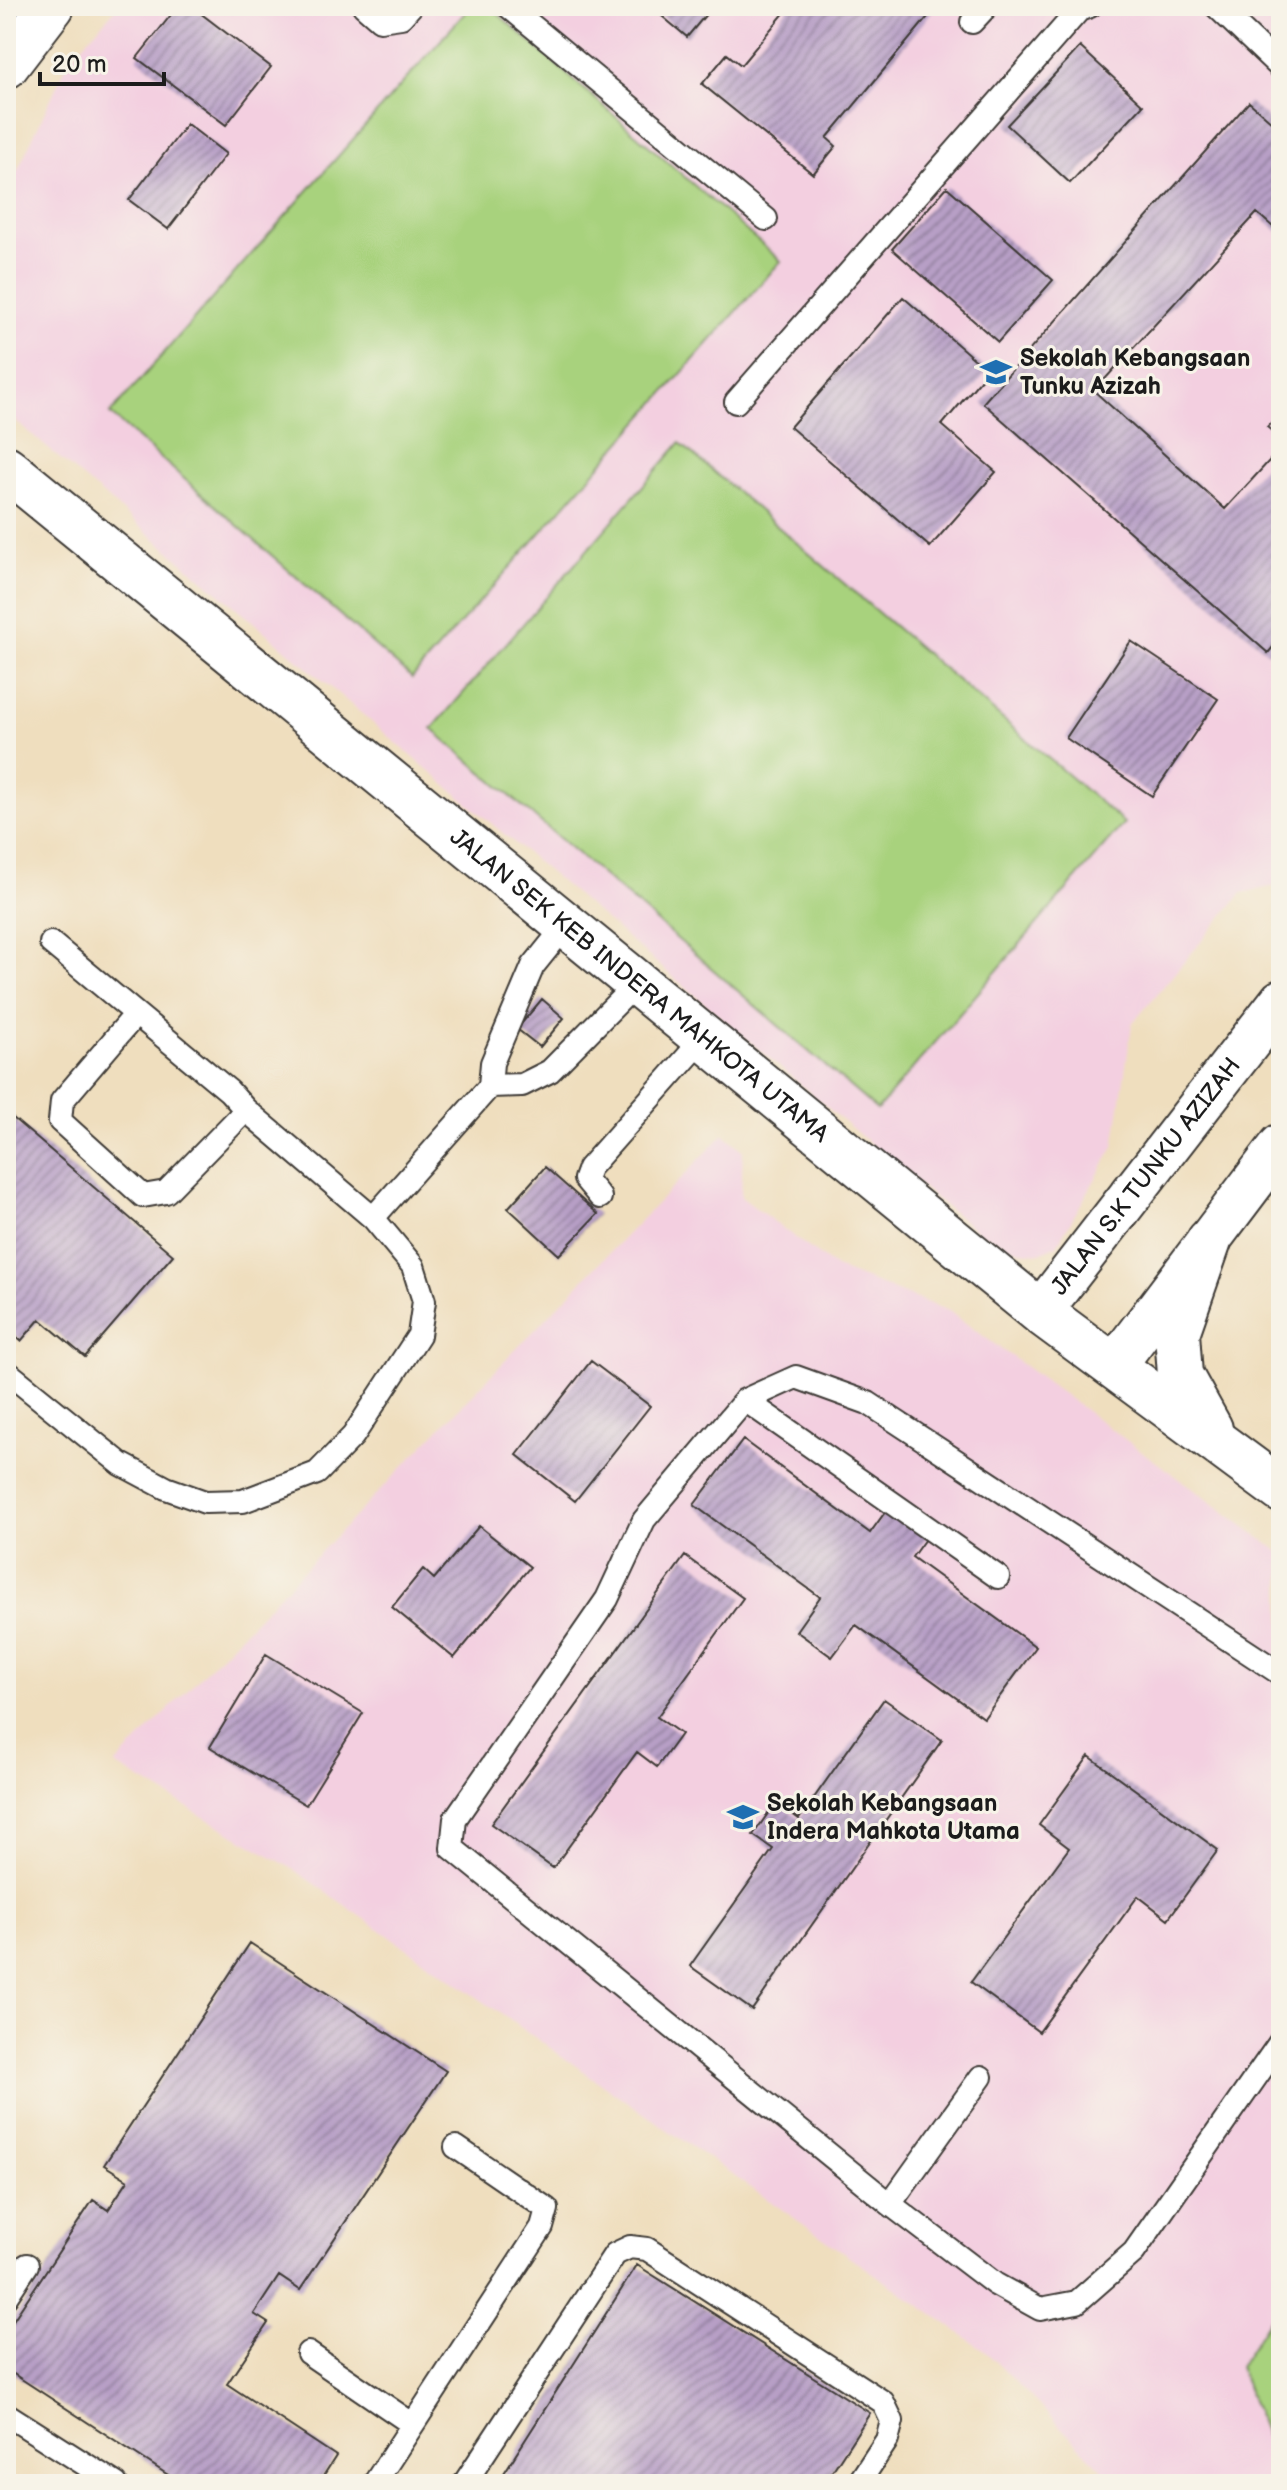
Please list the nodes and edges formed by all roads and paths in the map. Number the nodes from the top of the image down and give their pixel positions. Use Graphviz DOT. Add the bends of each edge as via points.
graph roads {
  1 [pos="52,6"];
  2 [pos="364,6"];
  3 [pos="411,6"];
  4 [pos="508,6"];
  5 [pos="1090,6"];
  6 [pos="1216,6"];
  7 [pos="6,66"];
  8 [pos="1281,68"];
  9 [pos="766,219"];
  10 [pos="736,402"];
  11 [pos="6,468"];
  12 [pos="566,925"];
  13 [pos="51,943"];
  14 [pos="637,983"];
  15 [pos="1281,1001"];
  16 [pos="136,1014"];
  17 [pos="704,1038"];
  18 [pos="490,1086"];
  19 [pos="246,1110"];
  20 [pos="1281,1145"];
  21 [pos="600,1197"];
  22 [pos="373,1218"];
  23 [pos="1209,1241"];
  24 [pos="1040,1312"];
  25 [pos="1114,1366"];
  26 [pos="6,1371"];
  27 [pos="745,1400"];
  28 [pos="1219,1444"];
  29 [pos="1281,1490"];
  30 [pos="998,1577"];
  31 [pos="1281,1674"];
  32 [pos="1281,2041"];
  33 [pos="981,2077"];
  34 [pos="456,2147"];
  35 [pos="890,2204"];
  36 [pos="27,2265"];
  37 [pos="6,2297"];
  38 [pos="308,2353"];
  39 [pos="6,2414"];
  40 [pos="412,2424"];
  41 [pos="116,2484"];
  42 [pos="374,2484"];
  43 [pos="464,2484"];
  44 [pos="858,2484"];
  1 -- 7 [label="street"];
  2 -- 3 [label="lane" via="380,20 401,17"];
  4 -- 9 [label="lane"];
  5 -- 10 [label="lane" via="1079,10"];
  6 -- 8 [label="lane"];
  11 -- 12 [label="street, JALAN SEK KEB INDERA MAHKOTA UTAMA"];
  12 -- 14 [label="street, JALAN SEK KEB INDERA MAHKOTA UTAMA"];
  12 -- 18 [label="lane" via="533,966 492,1063"];
  13 -- 16 [label="lane"];
  14 -- 17 [label="street, JALAN SEK KEB INDERA MAHKOTA UTAMA"];
  14 -- 18 [label="lane" via="550,1071 522,1085"];
  15 -- 24 [label="street, JALAN S.K TUNKU AZIZAH"];
  16 -- 19 [label="lane"];
  16 -- 19 [label="lane" via="62,1101 60,1121 143,1196 166,1192"];
  17 -- 21 [label="lane" via="589,1168 585,1179"];
  17 -- 24 [label="street, JALAN SEK KEB INDERA MAHKOTA UTAMA"];
  18 -- 22 [label="lane"];
  19 -- 22 [label="lane"];
  20 -- 23 [label="street"];
  22 -- 26 [label="lane" via="413,1266 424,1301 419,1335 353,1436 317,1473 303,1479 243,1501 205,1502 166,1488 121,1464"];
  23 -- 25 [label="street"];
  23 -- 28 [label="street" via="1177,1333 1180,1375"];
  24 -- 25 [label="street, JALAN SEK KEB INDERA MAHKOTA UTAMA"];
  25 -- 28 [label="street, JALAN SEK KEB INDERA MAHKOTA UTAMA"];
  27 -- 30 [label="lane"];
  27 -- 31 [label="lane" via="796,1377 868,1403"];
  27 -- 35 [label="lane" via="644,1520 607,1599 455,1819 452,1848"];
  28 -- 29 [label="street, JALAN SEK KEB INDERA MAHKOTA UTAMA"];
  32 -- 35 [label="lane" via="1134,2252 1077,2302 1040,2309 995,2284"];
  33 -- 35 [label="lane"];
  34 -- 40 [label="lane" via="547,2209 542,2227"];
  36 -- 37 [label="lane"];
  38 -- 40 [label="lane"];
  39 -- 41 [label="lane"];
  40 -- 42 [label="lane"];
  43 -- 44 [label="lane" via="615,2254 630,2247 647,2249 883,2402 892,2421 887,2440"];
}
